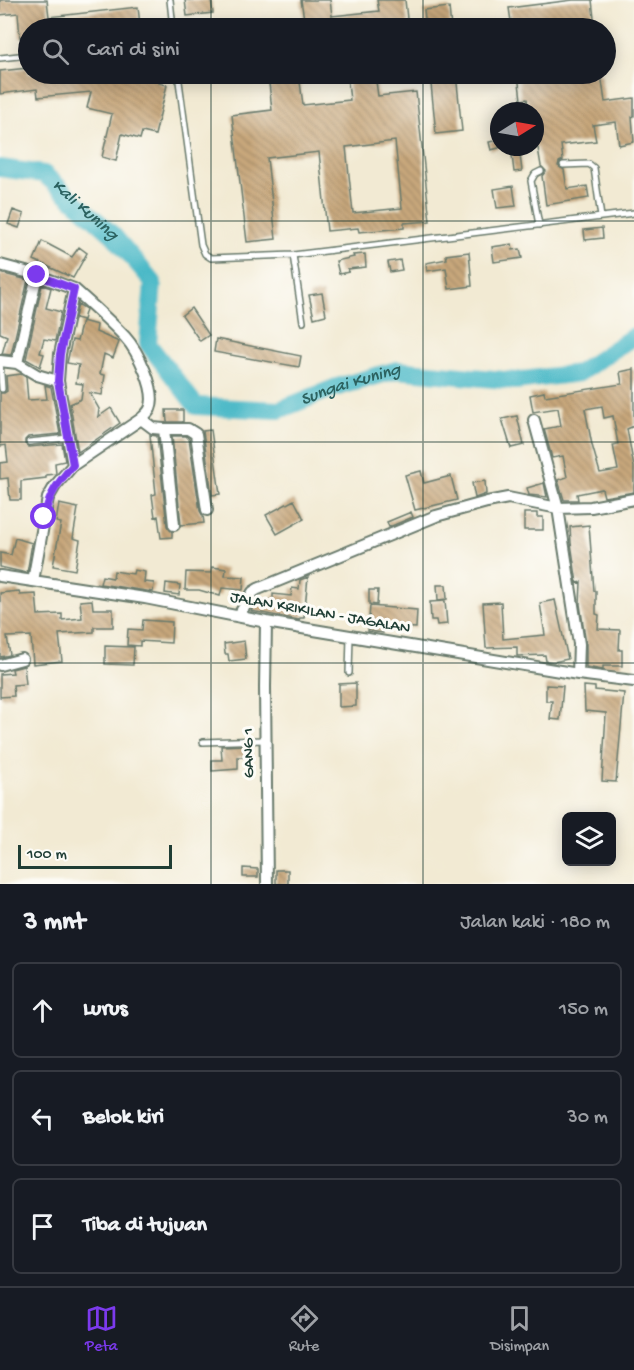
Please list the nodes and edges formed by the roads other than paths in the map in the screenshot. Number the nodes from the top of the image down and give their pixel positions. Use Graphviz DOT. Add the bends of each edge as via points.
graph roads {
  1 [pos="170,0"];
  2 [pos="172,18"];
  3 [pos="18,56"];
  4 [pos="0,58"];
  5 [pos="179,84"];
  6 [pos="563,165"];
  7 [pos="541,171"];
  8 [pos="634,213"];
  9 [pos="601,217"];
  10 [pos="539,225"];
  11 [pos="293,255"];
  12 [pos="0,265"];
  13 [pos="37,275"];
  14 [pos="74,289"];
  15 [pos="303,322"];
  16 [pos="0,361"];
  17 [pos="17,363"];
  18 [pos="58,381"];
  19 [pos="2,389"];
  20 [pos="141,419"];
  21 [pos="534,420"];
  22 [pos="164,429"];
  23 [pos="68,438"];
  24 [pos="29,442"];
  25 [pos="73,465"];
  26 [pos="634,499"];
  27 [pos="558,508"];
  28 [pos="207,510"];
  29 [pos="174,525"];
  30 [pos="0,576"];
  31 [pos="33,581"];
  32 [pos="238,615"];
  33 [pos="266,622"];
  34 [pos="350,636"];
  35 [pos="22,659"];
  36 [pos="0,665"];
  37 [pos="349,673"];
  38 [pos="578,674"];
  39 [pos="634,681"];
  40 [pos="265,740"];
  41 [pos="203,742"];
  42 [pos="267,884"];
  1 -- 2 [label="lane"];
  3 -- 4 [label="lane"];
  5 -- 11 [label="lane" via="205,254 211,258"];
  6 -- 9 [label="lane" via="590,164 594,168"];
  7 -- 10 [label="lane" via="531,181"];
  8 -- 9 [label="lane"];
  9 -- 10 [label="lane"];
  10 -- 11 [label="lane"];
  11 -- 15 [label="lane"];
  12 -- 13 [label="street"];
  13 -- 14 [label="street"];
  13 -- 17 [label="street"];
  14 -- 18 [label="street"];
  14 -- 20 [label="street" via="126,338 140,360 152,402 150,411"];
  16 -- 17 [label="street"];
  16 -- 19 [label="lane"];
  17 -- 18 [label="street"];
  18 -- 23 [label="street"];
  20 -- 22 [label="street" via="153,428"];
  20 -- 25 [label="street"];
  21 -- 27 [label="street"];
  22 -- 28 [label="street" via="188,429 196,434"];
  22 -- 29 [label="street"];
  23 -- 24 [label="lane"];
  23 -- 25 [label="street"];
  25 -- 31 [label="street" via="48,498"];
  26 -- 27 [label="street"];
  27 -- 32 [label="street" via="508,498 436,516 258,589"];
  27 -- 38 [label="street" via="579,644"];
  30 -- 31 [label="street, JALAN KRIKILAN - JAGALAN"];
  31 -- 32 [label="street, JALAN KRIKILAN - JAGALAN"];
  32 -- 33 [label="street, JALAN KRIKILAN - JAGALAN"];
  33 -- 34 [label="street, JALAN KRIKILAN - JAGALAN"];
  33 -- 40 [label="street, GANG 1"];
  34 -- 37 [label="lane"];
  34 -- 38 [label="street, JALAN KRIKILAN - JAGALAN"];
  35 -- 36 [label="street"];
  38 -- 39 [label="street, JALAN KRIKILAN - JAGALAN"];
  40 -- 41 [label="lane"];
  40 -- 42 [label="street, GANG 1"];
}
